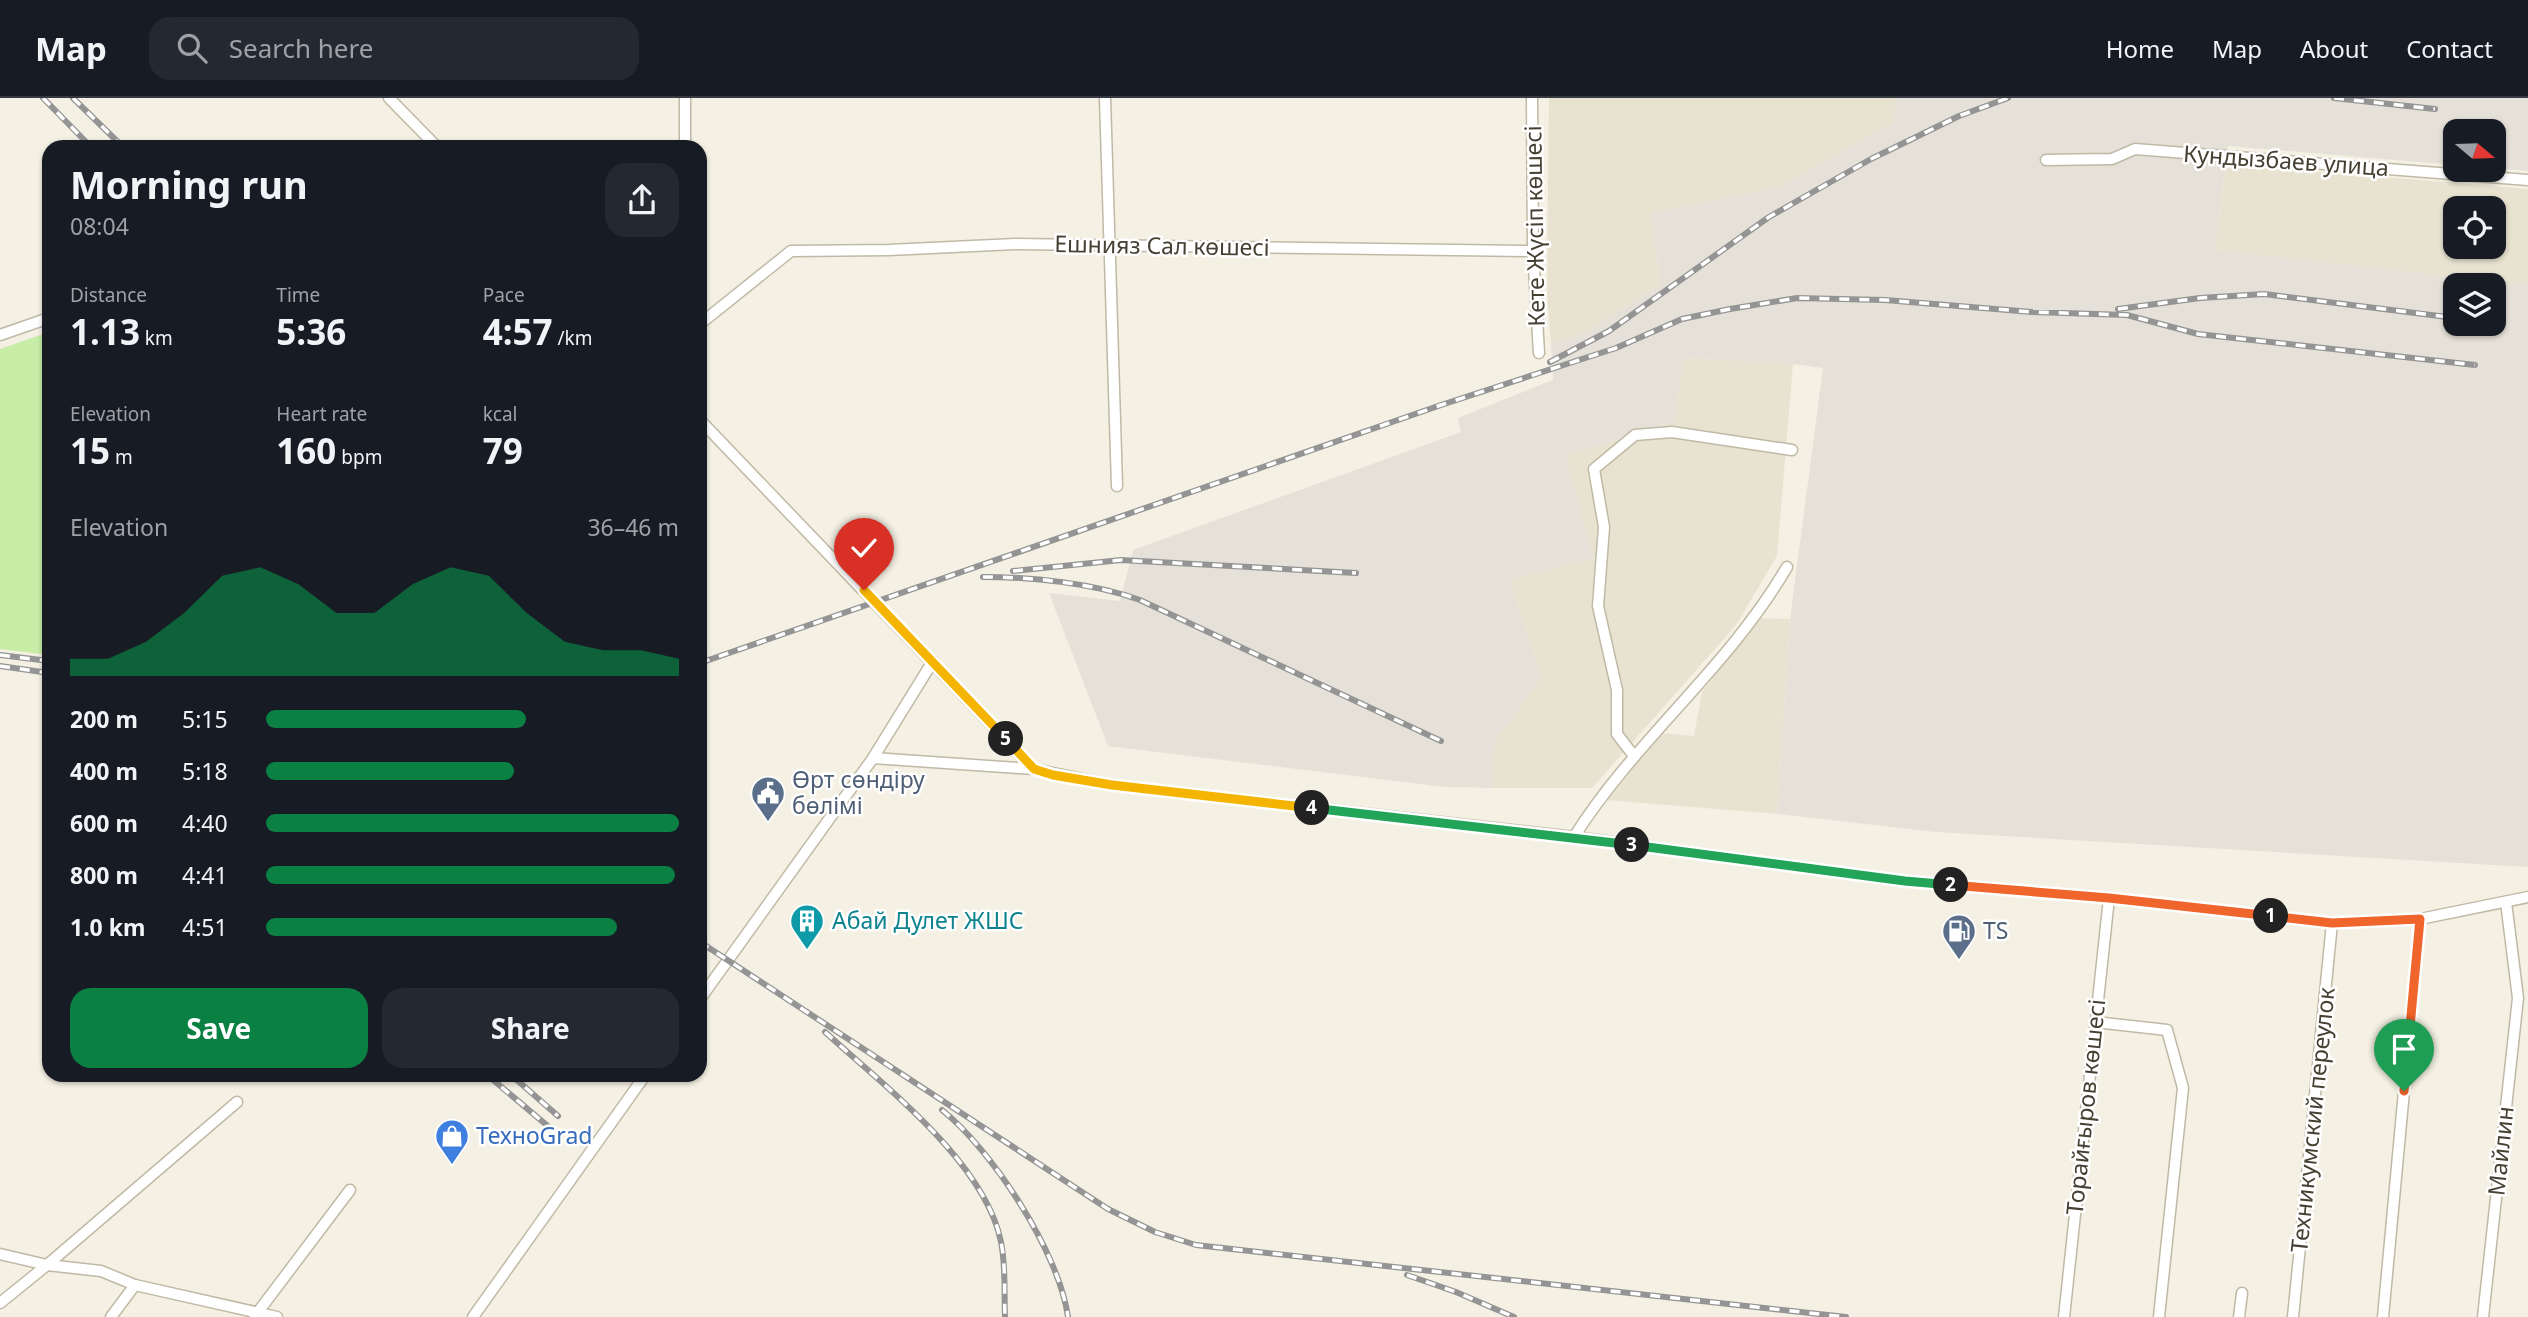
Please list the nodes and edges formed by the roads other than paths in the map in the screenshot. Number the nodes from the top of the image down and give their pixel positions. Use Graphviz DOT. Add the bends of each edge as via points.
graph roads {
  1 [pos="388,98"];
  2 [pos="685,98"];
  3 [pos="1105,98"];
  4 [pos="1532,98"];
  5 [pos="430,140"];
  6 [pos="685,140"];
  7 [pos="2046,160"];
  8 [pos="2528,180"];
  9 [pos="1110,245"];
  10 [pos="1533,251"];
  11 [pos="707,318"];
  12 [pos="42,320"];
  13 [pos="0,335"];
  14 [pos="1539,353"];
  15 [pos="707,427"];
  16 [pos="1792,450"];
  17 [pos="1117,486"];
  18 [pos="1787,567"];
  19 [pos="933,662"];
  20 [pos="1634,757"];
  21 [pos="873,758"];
  22 [pos="1034,769"];
  23 [pos="1574,837"];
  24 [pos="2528,897"];
  25 [pos="2109,898"];
  26 [pos="2506,902"];
  27 [pos="2420,919"];
  28 [pos="2332,923"];
  29 [pos="707,989"];
  30 [pos="2095,1022"];
  31 [pos="640,1082"];
  32 [pos="237,1102"];
  33 [pos="350,1189"];
  34 [pos="0,1254"];
  35 [pos="47,1265"];
  36 [pos="135,1285"];
  37 [pos="2242,1293"];
  38 [pos="0,1303"];
  39 [pos="256,1315"];
  40 [pos="111,1317"];
  41 [pos="277,1317"];
  42 [pos="473,1317"];
  43 [pos="2064,1317"];
  44 [pos="2159,1317"];
  45 [pos="2239,1317"];
  46 [pos="2293,1317"];
  47 [pos="2383,1317"];
  48 [pos="2483,1317"];
  1 -- 5 [label="street"];
  2 -- 6 [label="street"];
  3 -- 9 [label="street"];
  4 -- 10 [label="street, Кете Жүсіп көшесі"];
  7 -- 8 [label="street, Кундызбаев улица" via="2112,159 2135,149"];
  9 -- 10 [label="street, Ешнияз Сал көшесі"];
  9 -- 11 [label="street, Ешнияз Сал көшесі" via="791,251"];
  9 -- 17 [label="street"];
  10 -- 14 [label="street, Кете Жүсіп көшесі"];
  12 -- 13 [label="street"];
  15 -- 19 [label="street"];
  16 -- 20 [label="street" via="1672,432 1635,435 1594,469 1604,527 1598,606 1616,690 1617,733"];
  18 -- 20 [label="street" via="1768,600"];
  19 -- 21 [label="street"];
  19 -- 22 [label="street"];
  20 -- 23 [label="street"];
  21 -- 22 [label="street"];
  21 -- 29 [label="street"];
  22 -- 23 [label="street" via="1112,785"];
  23 -- 25 [label="street" via="1905,881"];
  24 -- 26 [label="street"];
  25 -- 28 [label="street"];
  25 -- 30 [label="street, Торайғыров көшесі"];
  26 -- 27 [label="street"];
  26 -- 48 [label="street, Майлин" via="2518,998"];
  27 -- 28 [label="street"];
  27 -- 47 [label="street"];
  28 -- 46 [label="street, Техникумский переулок"];
  30 -- 43 [label="street, Торайғыров көшесі"];
  30 -- 44 [label="street" via="2167,1030 2183,1088"];
  31 -- 42 [label="street"];
  32 -- 35 [label="street"];
  33 -- 39 [label="street"];
  34 -- 35 [label="street"];
  35 -- 36 [label="street" via="102,1271"];
  35 -- 38 [label="street"];
  36 -- 39 [label="street"];
  36 -- 40 [label="street"];
  37 -- 45 [label="street"];
  39 -- 41 [label="street"];
}
